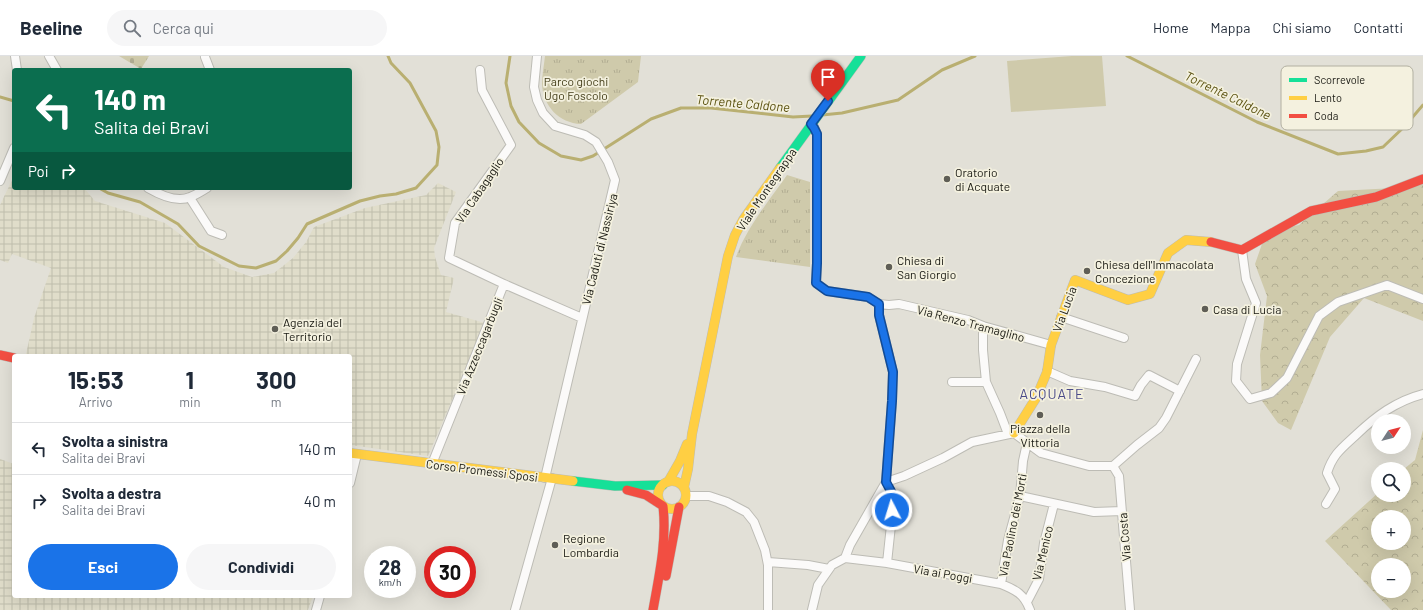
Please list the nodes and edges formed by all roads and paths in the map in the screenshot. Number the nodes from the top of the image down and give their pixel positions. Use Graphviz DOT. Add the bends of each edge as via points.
graph roads {
  1 [pos="15,56"];
  2 [pos="49,56"];
  3 [pos="537,56"];
  4 [pos="861,56"];
  5 [pos="205,57"];
  6 [pos="17,68"];
  7 [pos="56,68"];
  8 [pos="209,68"];
  9 [pos="480,70"];
  10 [pos="812,123"];
  11 [pos="12,153"];
  12 [pos="1423,178"];
  13 [pos="0,181"];
  14 [pos="152,190"];
  15 [pos="204,190"];
  16 [pos="190,198"];
  17 [pos="222,235"];
  18 [pos="1242,250"];
  19 [pos="504,284"];
  20 [pos="1423,299"];
  21 [pos="879,304"];
  22 [pos="1061,317"];
  23 [pos="582,318"];
  24 [pos="983,326"];
  25 [pos="1124,338"];
  26 [pos="1051,345"];
  27 [pos="0,355"];
  28 [pos="12,358"];
  29 [pos="1196,359"];
  30 [pos="1047,371"];
  31 [pos="952,382"];
  32 [pos="986,382"];
  33 [pos="1180,391"];
  34 [pos="1423,394"];
  35 [pos="1011,433"];
  36 [pos="692,434"];
  37 [pos="1027,443"];
  38 [pos="354,453"];
  39 [pos="432,464"];
  40 [pos="1113,466"];
  41 [pos="352,468"];
  42 [pos="548,478"];
  43 [pos="886,482"];
  44 [pos="665,483"];
  45 [pos="615,486"];
  46 [pos="685,491"];
  47 [pos="1020,496"];
  48 [pos="1054,504"];
  49 [pos="1326,504"];
  50 [pos="663,506"];
  51 [pos="680,507"];
  52 [pos="1122,511"];
  53 [pos="845,558"];
  54 [pos="768,562"];
  55 [pos="887,563"];
  56 [pos="829,569"];
  57 [pos="1001,584"];
  58 [pos="319,598"];
  59 [pos="1026,602"];
  60 [pos="316,610"];
  61 [pos="515,610"];
  62 [pos="653,610"];
  63 [pos="658,610"];
  64 [pos="768,610"];
  65 [pos="812,610"];
  66 [pos="1030,610"];
  67 [pos="1130,610"];
  1 -- 6 [label="street"];
  2 -- 7 [label="street"];
  3 -- 23 [label="street, Via Caduti di Nassiriya" via="534,87 543,113 555,126 585,135 596,142 615,180"];
  4 -- 10 [label="street, Viale Montegrappa"];
  5 -- 8 [label="street"];
  9 -- 19 [label="street, Via Cabagaglio" via="482,90 511,145 455,223 449,258"];
  10 -- 21 [label="street, Via Renzo Tramaglino" via="817,134 816,283 827,291 868,297"];
  10 -- 36 [label="street, Viale Montegrappa" via="735,235 728,256"];
  11 -- 13 [label="street"];
  12 -- 18 [label="street" via="1376,197 1311,211"];
  14 -- 16 [label="street" via="177,199"];
  15 -- 16 [label="street"];
  16 -- 17 [label="street" via="211,231"];
  18 -- 20 [label="street" via="1246,279 1256,303 1237,364 1236,381 1250,399 1271,393 1287,378 1319,316 1338,302 1386,285"];
  18 -- 22 [label="street, Via Lucia" via="1209,242 1186,240 1168,253 1150,294 1128,300 1075,280"];
  19 -- 23 [label="street, Via Azzeccagarbugli"];
  19 -- 39 [label="street, Via Azzeccagarbugli"];
  21 -- 24 [label="street, Via Renzo Tramaglino" via="899,304 968,320"];
  21 -- 43 [label="street" via="879,315 893,372"];
  22 -- 25 [label="street"];
  22 -- 26 [label="street, Via Lucia"];
  23 -- 42 [label="street, Via Caduti di Nassiriya"];
  24 -- 26 [label="street, Via Renzo Tramaglino"];
  24 -- 32 [label="street"];
  26 -- 30 [label="street"];
  27 -- 28 [label="street"];
  29 -- 33 [label="street"];
  30 -- 33 [label="street" via="1070,381 1105,386 1135,396 1149,375"];
  30 -- 35 [label="street" via="1036,398"];
  31 -- 32 [label="street"];
  32 -- 35 [label="street"];
  33 -- 40 [label="street" via="1159,428"];
  34 -- 49 [label="street" via="1385,410 1369,422 1331,460 1326,473 1335,490"];
  35 -- 37 [label="street"];
  35 -- 43 [label="street" via="972,442 943,458"];
  36 -- 44 [label="street, Viale Montegrappa" via="680,461"];
  36 -- 46 [label="street, Viale Montegrappa"];
  37 -- 40 [label="street" via="1041,453 1089,466"];
  37 -- 47 [label="street, Via Paolino dei Morti"];
  38 -- 39 [label="street, Corso Promessi Sposi"];
  38 -- 41 [label="street"];
  39 -- 42 [label="street, Corso Promessi Sposi"];
  40 -- 52 [label="street, Via Costa" via="1119,476"];
  42 -- 45 [label="street, Corso Promessi Sposi"];
  42 -- 61 [label="street, Via Caduti di Nassiriya"];
  43 -- 53 [label="street"];
  43 -- 55 [label="street" via="894,497"];
  44 -- 45 [label="street, Corso Promessi Sposi"];
  44 -- 46 [label="street" via="679,483"];
  44 -- 50 [label="street" via="658,495"];
  45 -- 50 [label="street, Corso Promessi Sposi" via="646,495"];
  46 -- 51 [label="street" via="684,503"];
  46 -- 54 [label="street" via="727,502 746,512 759,532"];
  47 -- 48 [label="street"];
  47 -- 57 [label="street, Via Paolino dei Morti" via="1008,540"];
  48 -- 52 [label="street" via="1094,512"];
  48 -- 59 [label="street, Via Menico" via="1044,543 1039,579"];
  50 -- 51 [label="street" via="668,509"];
  50 -- 62 [label="street" via="665,516 661,559"];
  51 -- 63 [label="street"];
  52 -- 67 [label="street, Via Costa"];
  53 -- 55 [label="street, Via ai Poggi"];
  53 -- 56 [label="street"];
  54 -- 56 [label="street"];
  54 -- 64 [label="street"];
  55 -- 57 [label="street, Via ai Poggi"];
  56 -- 65 [label="street" via="818,585"];
  57 -- 59 [label="street, Via ai Poggi" via="1015,589"];
  58 -- 60 [label="street"];
  59 -- 66 [label="street, Via ai Poggi"];
}
